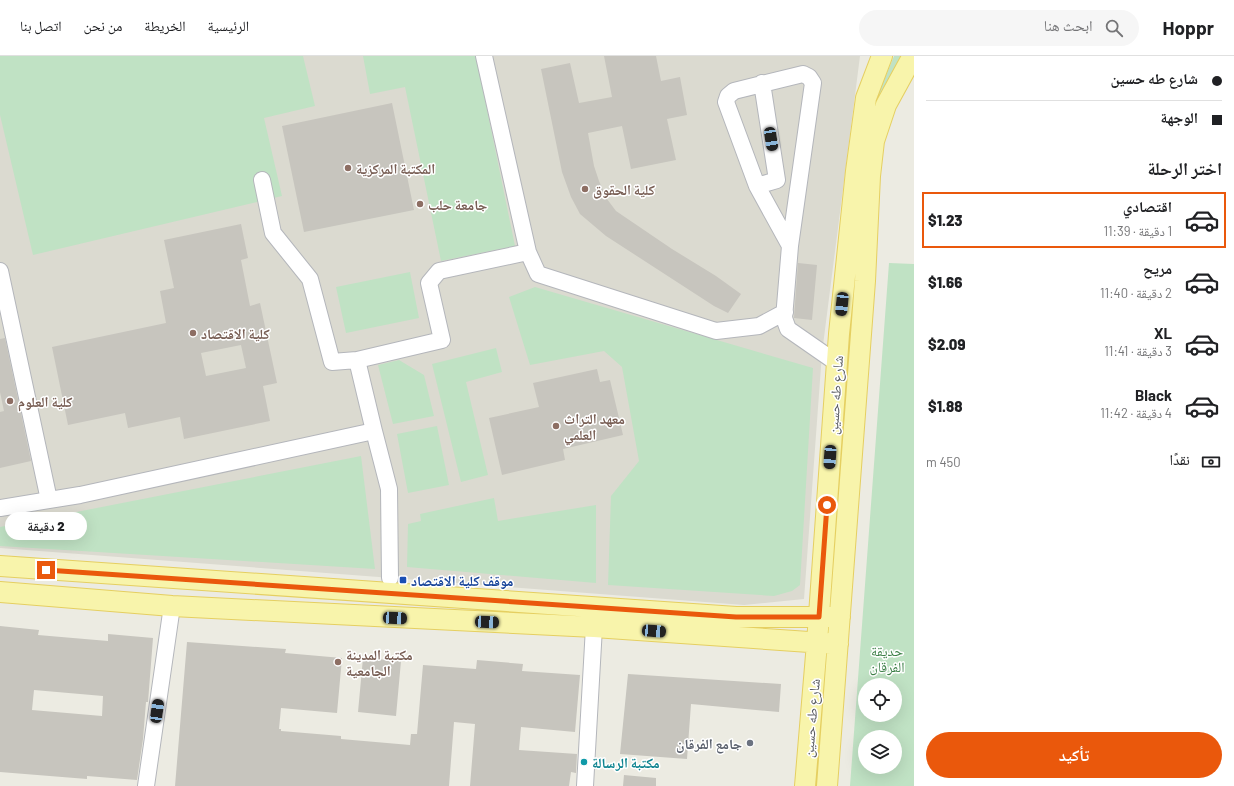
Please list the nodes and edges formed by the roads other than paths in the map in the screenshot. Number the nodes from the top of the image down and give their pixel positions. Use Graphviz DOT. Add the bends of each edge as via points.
graph roads {
  1 [pos="484,56"];
  2 [pos="882,56"];
  3 [pos="914,57"];
  4 [pos="762,83"];
  5 [pos="800,175"];
  6 [pos="262,180"];
  7 [pos="777,180"];
  8 [pos="757,186"];
  9 [pos="790,246"];
  10 [pos="528,252"];
  11 [pos="0,271"];
  12 [pos="784,312"];
  13 [pos="357,360"];
  14 [pos="837,363"];
  15 [pos="374,431"];
  16 [pos="49,500"];
  17 [pos="0,508"];
  18 [pos="0,566"];
  19 [pos="390,578"];
  20 [pos="0,592"];
  21 [pos="172,606"];
  22 [pos="819,617"];
  23 [pos="840,618"];
  24 [pos="594,627"];
  25 [pos="817,643"];
  26 [pos="838,644"];
  27 [pos="146,786"];
  28 [pos="585,786"];
  29 [pos="805,786"];
  30 [pos="827,786"];
  1 -- 10 [label="street"];
  2 -- 14 [label="main road, شارع طه حسين" via="866,98"];
  3 -- 23 [label="main road, شارع طه حسين" via="886,105 874,141"];
  4 -- 5 [label="street" via="803,74 813,83"];
  4 -- 7 [label="street"];
  4 -- 8 [label="street" via="734,91 726,102"];
  5 -- 7 [label="street"];
  5 -- 9 [label="street"];
  6 -- 13 [label="street" via="273,233 310,279 332,362"];
  7 -- 8 [label="street"];
  8 -- 9 [label="street"];
  9 -- 12 [label="street"];
  10 -- 12 [label="street" via="538,274 716,331 759,326"];
  10 -- 13 [label="street" via="439,271 429,283 442,340"];
  11 -- 16 [label="street"];
  12 -- 14 [label="street" via="788,329"];
  13 -- 15 [label="street"];
  14 -- 22 [label="main road, شارع طه حسين"];
  15 -- 16 [label="street"];
  15 -- 19 [label="street" via="389,489"];
  16 -- 17 [label="street"];
  18 -- 22 [label="main road" via="736,617"];
  20 -- 21 [label="main road"];
  21 -- 24 [label="main road"];
  21 -- 27 [label="street"];
  22 -- 23 [label="main road"];
  22 -- 25 [label="main road, شارع طه حسين"];
  23 -- 26 [label="main road, شارع طه حسين"];
  24 -- 25 [label="main road"];
  24 -- 28 [label="street"];
  25 -- 26 [label="main road"];
  25 -- 29 [label="main road, شارع طه حسين"];
  26 -- 30 [label="main road, شارع طه حسين"];
}
